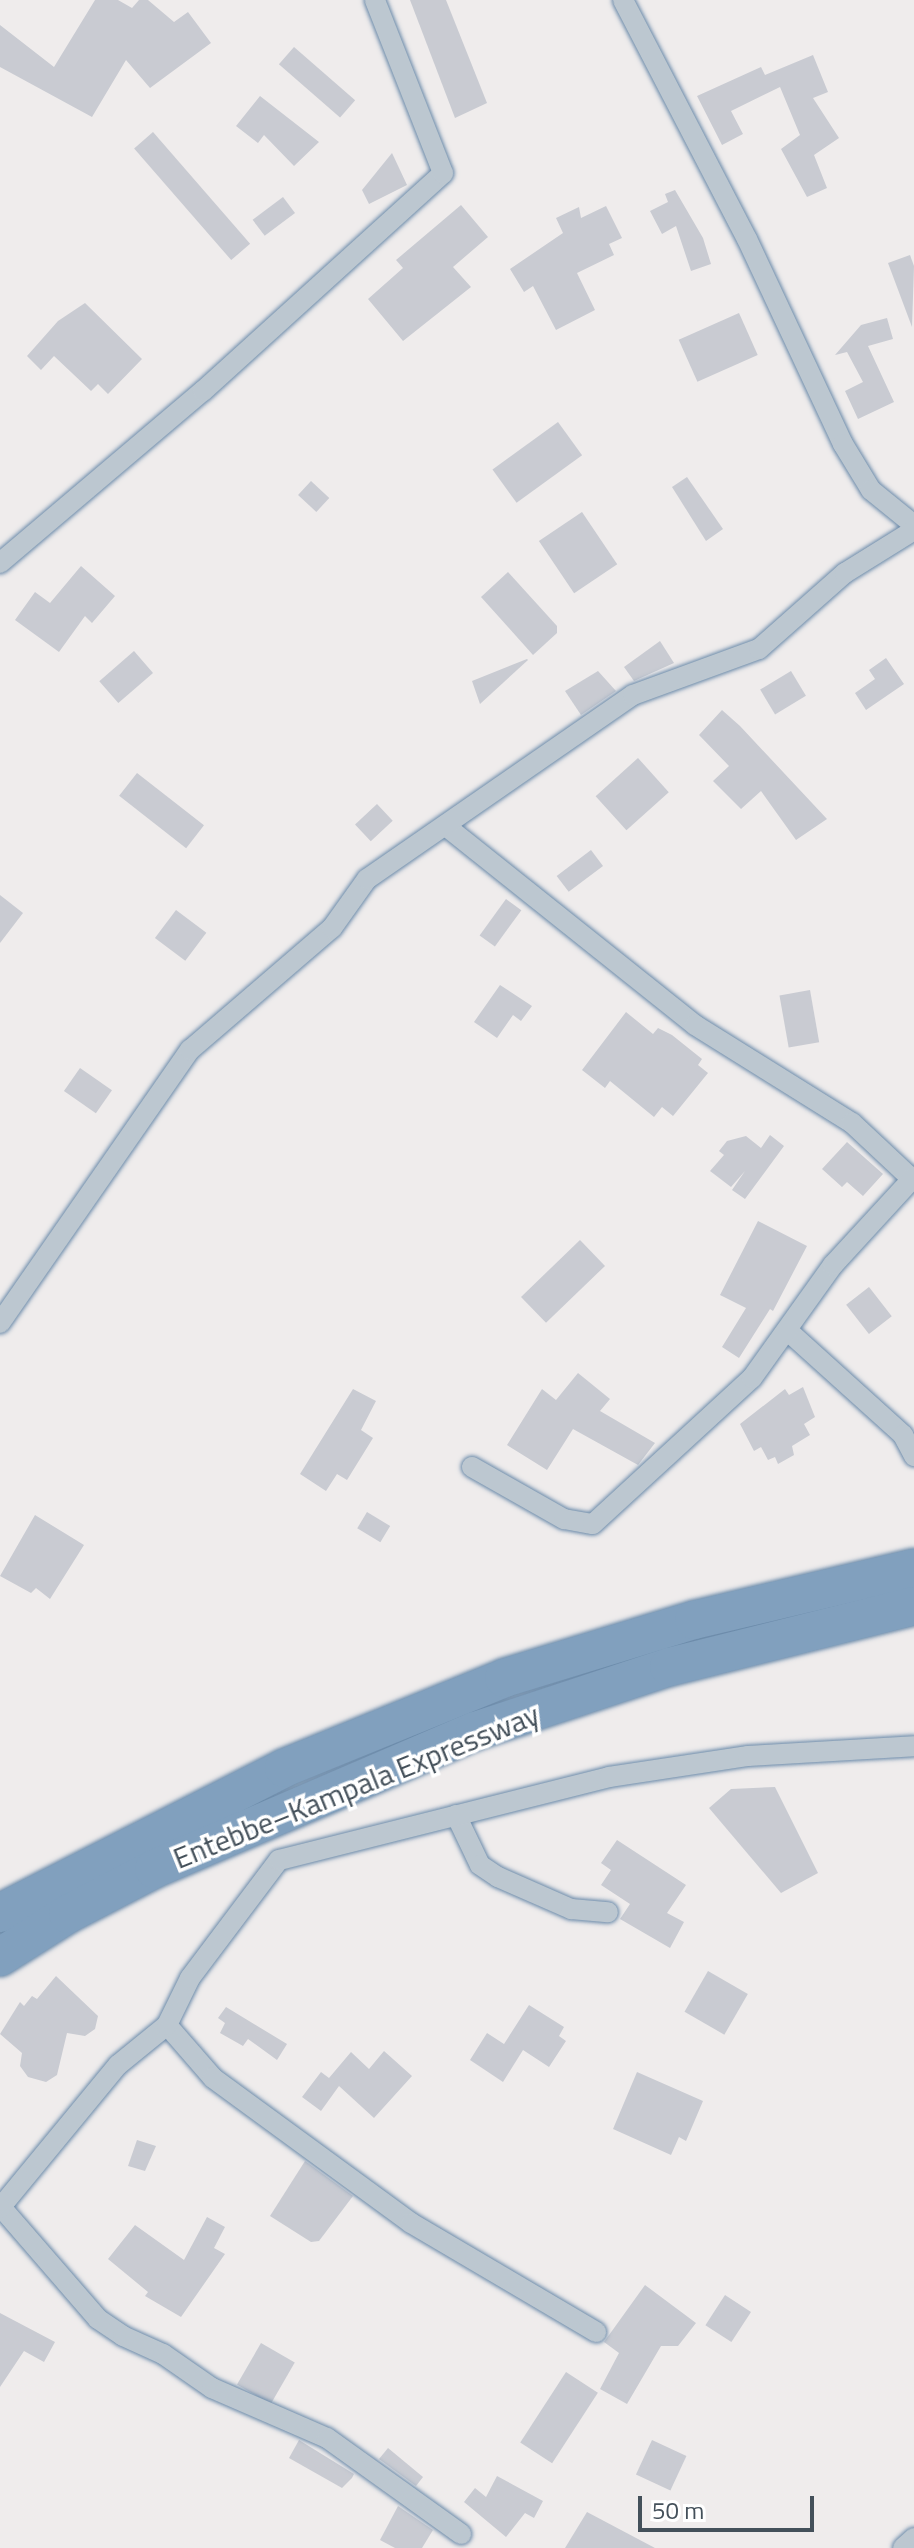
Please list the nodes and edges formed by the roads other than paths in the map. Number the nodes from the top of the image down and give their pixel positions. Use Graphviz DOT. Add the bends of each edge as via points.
graph roads {
  1 [pos="375,0"];
  2 [pos="623,0"];
  3 [pos="914,528"];
  4 [pos="0,563"];
  5 [pos="447,827"];
  6 [pos="913,1179"];
  7 [pos="0,1323"];
  8 [pos="788,1331"];
  9 [pos="914,1456"];
  10 [pos="472,1467"];
  11 [pos="914,1568"];
  12 [pos="914,1606"];
  13 [pos="914,1746"];
  14 [pos="456,1815"];
  15 [pos="608,1912"];
  16 [pos="0,1913"];
  17 [pos="0,1957"];
  18 [pos="167,2025"];
  19 [pos="1,2208"];
  20 [pos="596,2332"];
  21 [pos="461,2534"];
  1 -- 4 [label="street" via="443,173 203,391"];
  2 -- 3 [label="street" via="747,239 843,444 871,490"];
  3 -- 5 [label="street" via="845,573 759,649 633,695"];
  5 -- 6 [label="street" via="695,1025 852,1123"];
  5 -- 7 [label="street" via="367,879 332,928 190,1050"];
  6 -- 8 [label="street" via="833,1265"];
  8 -- 9 [label="street" via="903,1435"];
  8 -- 10 [label="street" via="752,1378 593,1524 564,1519"];
  11 -- 16 [label="highway, Entebbe–Kampala Expressway" via="694,1620 504,1678 284,1768"];
  12 -- 17 [label="highway, Entebbe–Kampala Expressway" via="669,1667 475,1731 154,1869"];
  13 -- 14 [label="street" via="748,1756 636,1772"];
  14 -- 15 [label="street" via="480,1865 498,1877 571,1909"];
  14 -- 18 [label="street" via="279,1860 190,1978"];
  18 -- 19 [label="street" via="118,2065"];
  18 -- 20 [label="street" via="213,2078 411,2223"];
  19 -- 21 [label="street" via="98,2319 212,2388 327,2438"];
}
